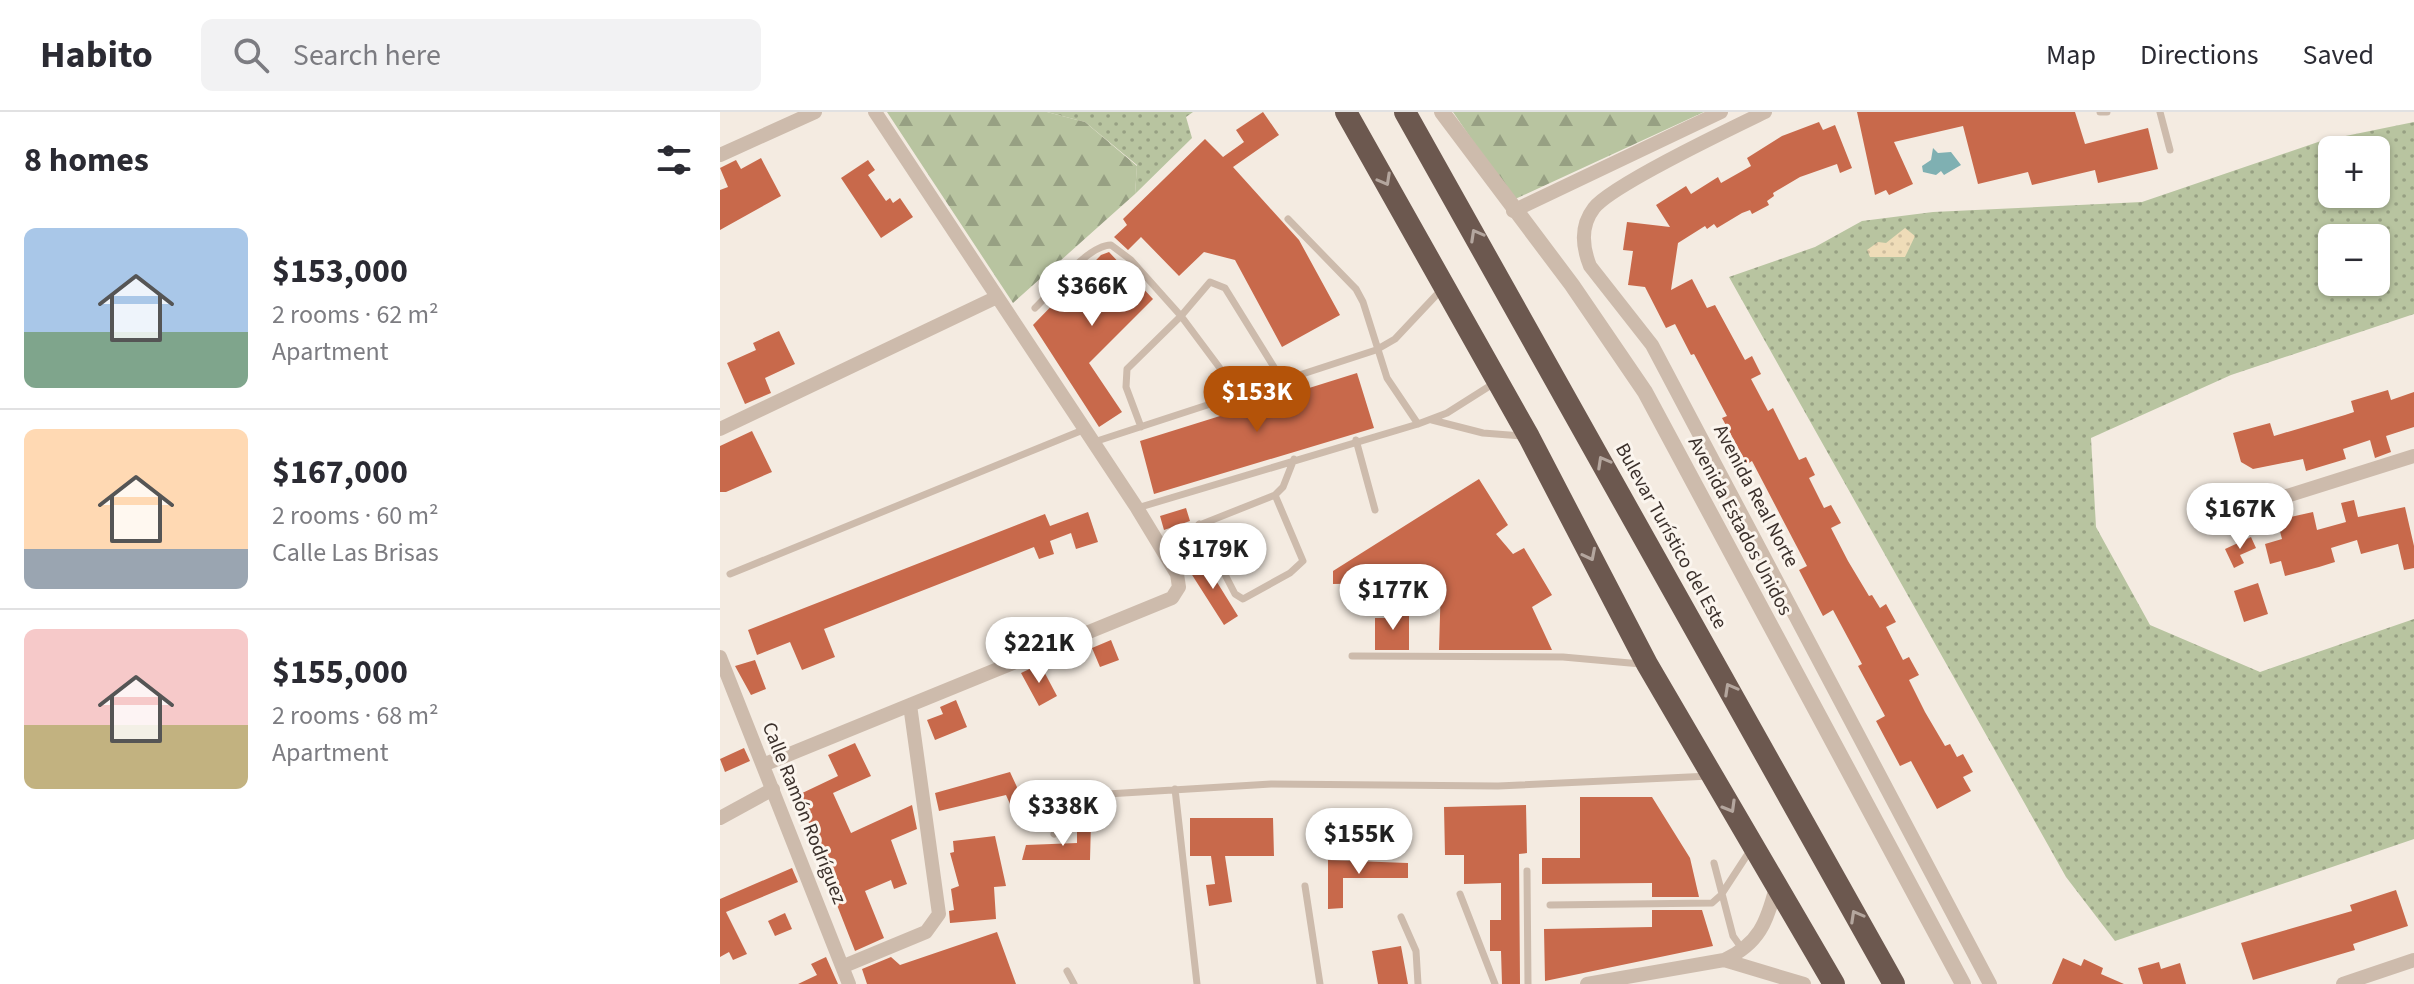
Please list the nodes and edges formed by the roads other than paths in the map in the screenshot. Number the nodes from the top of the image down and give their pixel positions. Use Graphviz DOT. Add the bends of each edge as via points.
graph roads {
  1 [pos="815,112"];
  2 [pos="875,112"];
  3 [pos="1346,112"];
  4 [pos="1405,112"];
  5 [pos="1442,112"];
  6 [pos="1721,112"];
  7 [pos="1765,112"];
  8 [pos="2100,112"];
  9 [pos="2107,112"];
  10 [pos="2160,112"];
  11 [pos="2170,150"];
  12 [pos="720,155"];
  13 [pos="1513,211"];
  14 [pos="1288,219"];
  15 [pos="1444,287"];
  16 [pos="995,298"];
  17 [pos="1035,308"];
  18 [pos="1181,316"];
  19 [pos="1376,350"];
  20 [pos="1282,380"];
  21 [pos="1498,381"];
  22 [pos="1240,395"];
  23 [pos="1430,419"];
  24 [pos="1418,424"];
  25 [pos="1141,427"];
  26 [pos="720,429"];
  27 [pos="1083,430"];
  28 [pos="1529,437"];
  29 [pos="1356,440"];
  30 [pos="1092,443"];
  31 [pos="2414,456"];
  32 [pos="1294,459"];
  33 [pos="1275,495"];
  34 [pos="1137,508"];
  35 [pos="1375,510"];
  36 [pos="2239,511"];
  37 [pos="1199,524"];
  38 [pos="1187,530"];
  39 [pos="730,574"];
  40 [pos="1352,656"];
  41 [pos="721,661"];
  42 [pos="1647,664"];
  43 [pos="910,705"];
  44 [pos="763,765"];
  45 [pos="1712,776"];
  46 [pos="773,789"];
  47 [pos="1175,789"];
  48 [pos="720,818"];
  49 [pos="1054,834"];
  50 [pos="1753,847"];
  51 [pos="1714,863"];
  52 [pos="1527,871"];
  53 [pos="1305,886"];
  54 [pos="1776,887"];
  55 [pos="1460,894"];
  56 [pos="1721,895"];
  57 [pos="1550,905"];
  58 [pos="1401,917"];
  59 [pos="1744,951"];
  60 [pos="1724,960"];
  61 [pos="2414,960"];
  62 [pos="844,966"];
  63 [pos="1067,971"];
  64 [pos="1660,978"];
  65 [pos="849,984"];
  66 [pos="1074,984"];
  67 [pos="1197,984"];
  68 [pos="1320,984"];
  69 [pos="1418,984"];
  70 [pos="1495,984"];
  71 [pos="1528,984"];
  72 [pos="1587,984"];
  73 [pos="1804,984"];
  74 [pos="1834,984"];
  75 [pos="1894,984"];
  76 [pos="1963,984"];
  77 [pos="1990,984"];
  78 [pos="2343,984"];
  1 -- 12 [label="street"];
  2 -- 16 [label="street"];
  3 -- 15 [label="highway, one-way"];
  75 -- 4 [label="highway, Bulevar Turístico del Este, one-way"];
  5 -- 13 [label="street, Avenida Estados Unidos"];
  6 -- 13 [label="street"];
  7 -- 77 [label="street, Avenida Real Norte" via="1606,196 1586,221 1584,252 1652,345"];
  8 -- 9 [label="lane"];
  10 -- 11 [label="lane"];
  13 -- 76 [label="street, Avenida Estados Unidos" via="1572,285 1645,392"];
  14 -- 19 [label="lane" via="1356,289"];
  15 -- 19 [label="lane" via="1395,339"];
  15 -- 21 [label="highway"];
  16 -- 26 [label="street"];
  16 -- 27 [label="street"];
  17 -- 18 [label="lane" via="1086,256 1111,245"];
  18 -- 20 [label="lane" via="1206,284 1220,284"];
  18 -- 22 [label="lane"];
  18 -- 25 [label="lane" via="1127,369 1126,387"];
  19 -- 20 [label="lane"];
  19 -- 24 [label="lane" via="1387,378"];
  20 -- 22 [label="lane"];
  21 -- 23 [label="lane"];
  21 -- 28 [label="highway"];
  22 -- 25 [label="lane"];
  23 -- 24 [label="lane"];
  23 -- 28 [label="lane" via="1483,433"];
  24 -- 29 [label="lane"];
  25 -- 30 [label="lane"];
  27 -- 30 [label="street"];
  27 -- 39 [label="lane"];
  28 -- 42 [label="highway, one-way"];
  29 -- 32 [label="lane"];
  29 -- 35 [label="lane"];
  30 -- 34 [label="street"];
  31 -- 36 [label="street"];
  32 -- 33 [label="lane"];
  32 -- 34 [label="lane"];
  33 -- 37 [label="lane"];
  33 -- 37 [label="lane" via="1303,561 1243,599 1235,594"];
  34 -- 43 [label="street" via="1177,574 1179,587 1172,598"];
  37 -- 38 [label="lane"];
  40 -- 42 [label="lane" via="1563,657"];
  41 -- 44 [label="street, Calle Ramón Rodríguez"];
  42 -- 45 [label="highway"];
  43 -- 44 [label="street"];
  43 -- 62 [label="street" via="939,914 926,932"];
  44 -- 46 [label="street, Calle Ramón Rodríguez"];
  45 -- 47 [label="lane" via="1498,786 1271,784"];
  45 -- 50 [label="highway, one-way"];
  46 -- 48 [label="street"];
  46 -- 62 [label="street, Calle Ramón Rodríguez"];
  47 -- 49 [label="lane" via="1091,795"];
  47 -- 67 [label="lane"];
  50 -- 54 [label="highway"];
  50 -- 56 [label="lane"];
  51 -- 56 [label="lane"];
  52 -- 71 [label="lane"];
  53 -- 68 [label="lane"];
  54 -- 59 [label="street" via="1759,936"];
  54 -- 74 [label="highway"];
  55 -- 70 [label="lane"];
  56 -- 57 [label="lane" via="1698,905"];
  56 -- 59 [label="lane" via="1733,936"];
  58 -- 69 [label="lane" via="1416,951"];
  59 -- 60 [label="street"];
  60 -- 64 [label="street"];
  60 -- 73 [label="street"];
  61 -- 78 [label="street"];
  62 -- 65 [label="street, Calle Ramón Rodríguez"];
  63 -- 66 [label="lane"];
  64 -- 72 [label="street"];
}
